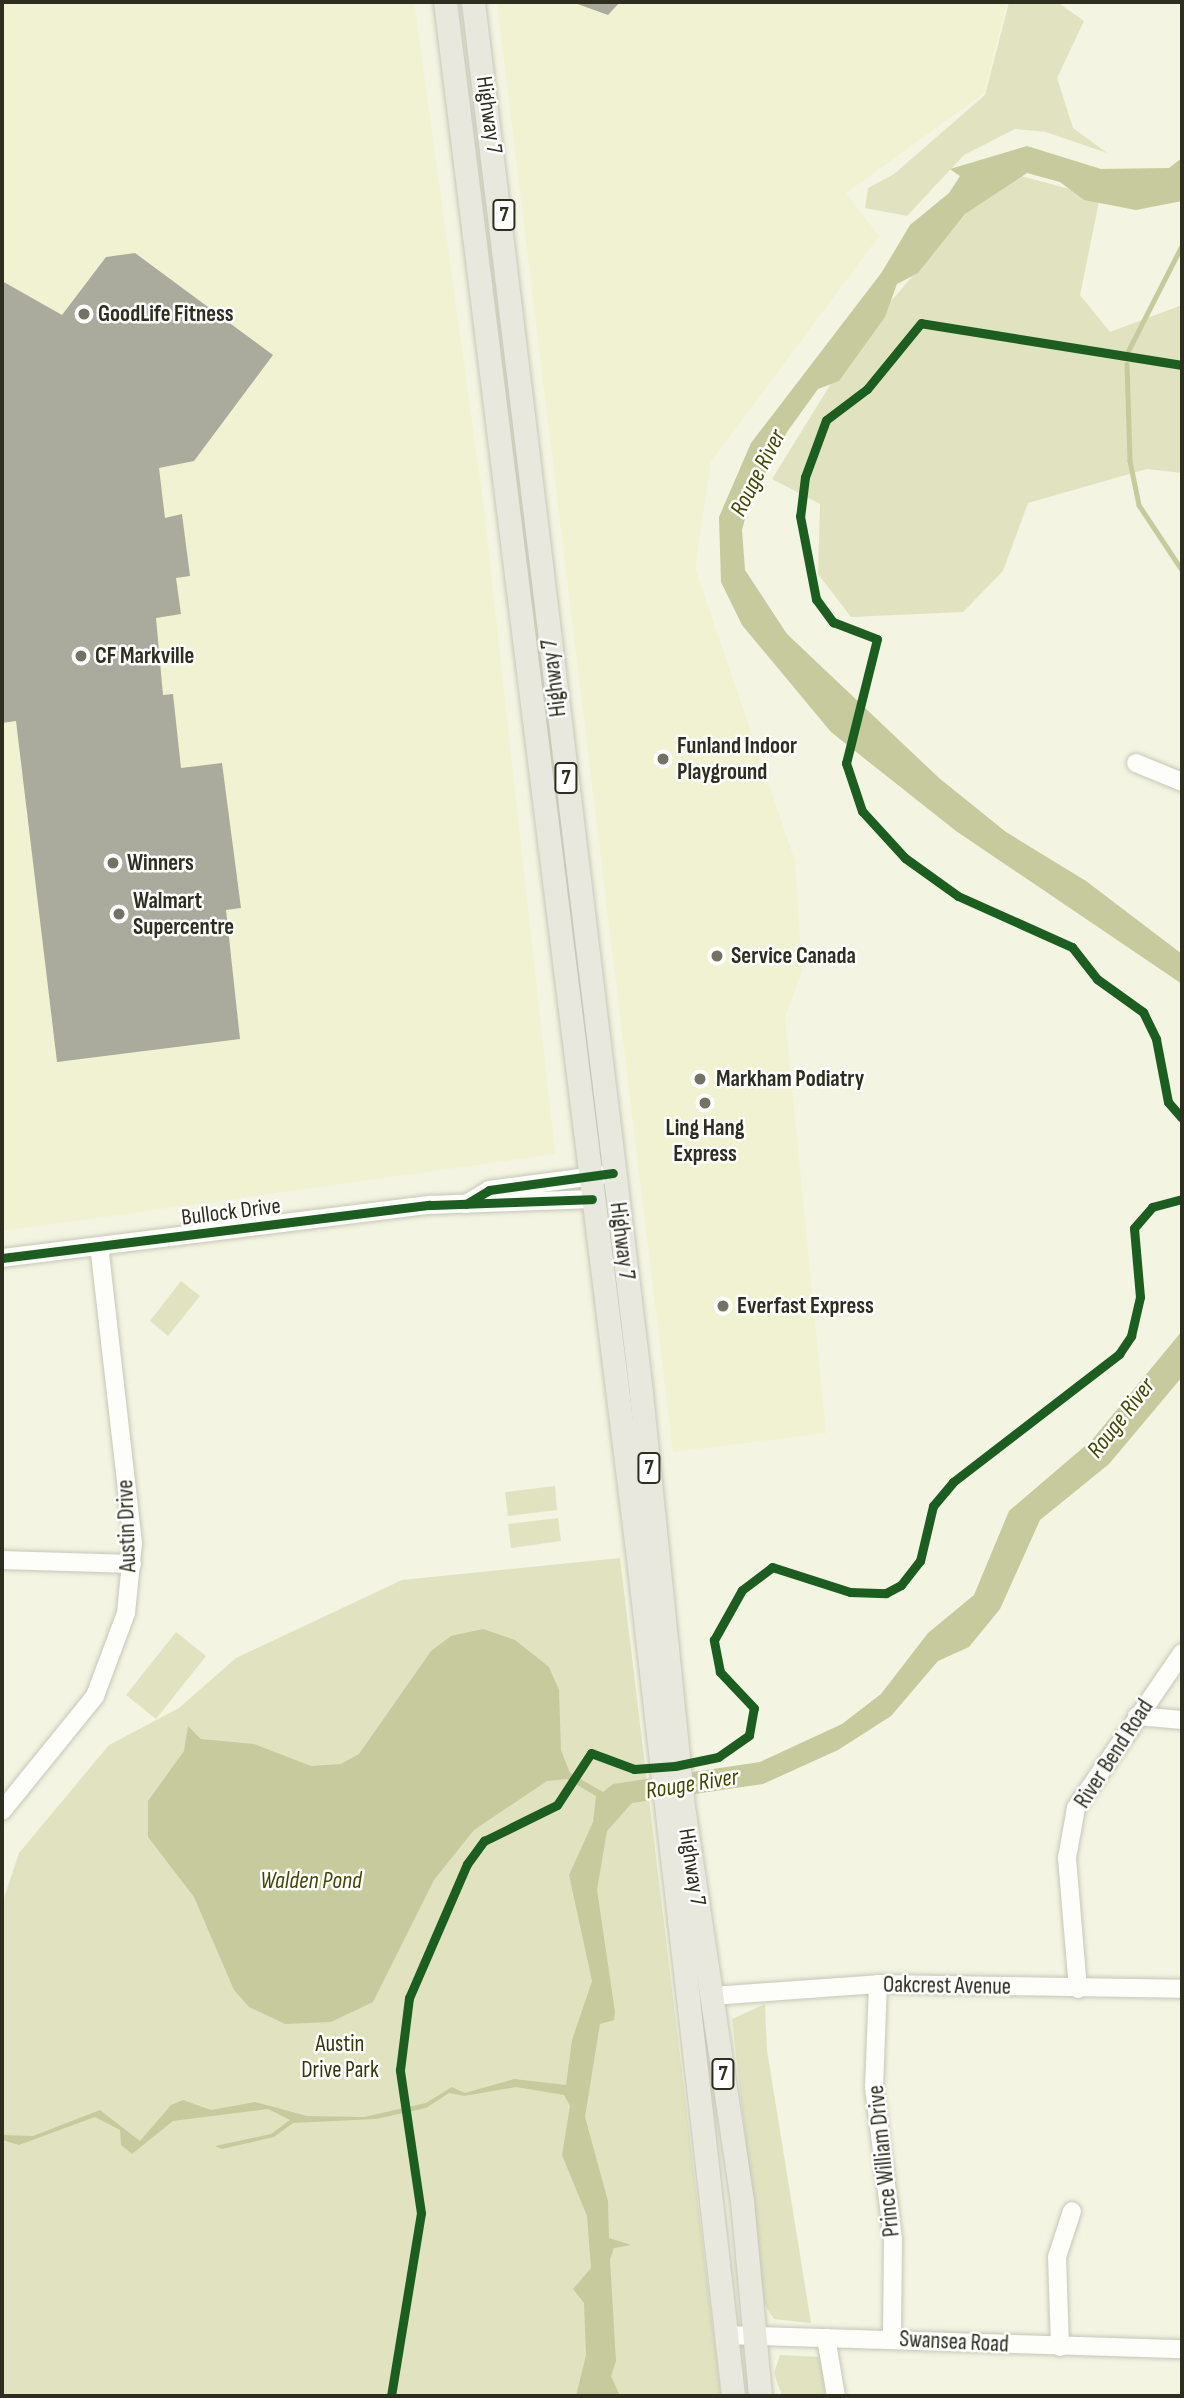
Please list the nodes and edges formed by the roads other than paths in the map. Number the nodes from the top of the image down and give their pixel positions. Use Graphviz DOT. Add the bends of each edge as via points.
graph roads {
  1 [pos="445,2"];
  2 [pos="473,2"];
  3 [pos="1136,763"];
  4 [pos="1182,782"];
  5 [pos="613,1173"];
  6 [pos="588,1176"];
  7 [pos="592,1199"];
  8 [pos="466,1204"];
  9 [pos="99,1245"];
  10 [pos="2,1258"];
  11 [pos="2,1560"];
  12 [pos="132,1564"];
  13 [pos="2,1570"];
  14 [pos="1182,1653"];
  15 [pos="1137,1716"];
  16 [pos="1182,1720"];
  17 [pos="668,1740"];
  18 [pos="2,1811"];
  19 [pos="676,1814"];
  20 [pos="878,1984"];
  21 [pos="1078,1989"];
  22 [pos="1182,1989"];
  23 [pos="712,1996"];
  24 [pos="1072,2211"];
  25 [pos="727,2335"];
  26 [pos="753,2336"];
  27 [pos="826,2338"];
  28 [pos="892,2338"];
  29 [pos="1060,2347"];
  30 [pos="1182,2352"];
  31 [pos="733,2396"];
  32 [pos="760,2396"];
  33 [pos="836,2396"];
  1 -- 6 [label="main road, Highway 7 / 7"];
  2 -- 5 [label="main road, Highway 7 / 7"];
  3 -- 4 [label="street"];
  5 -- 6 [label="street, Bullock Drive"];
  5 -- 17 [label="main road, Highway 7 / 7"];
  6 -- 7 [label="main road, Highway 7 / 7"];
  6 -- 8 [label="street, Bullock Drive" via="489,1190"];
  7 -- 8 [label="street, Bullock Drive" via="491,1208"];
  7 -- 17 [label="main road, Highway 7 / 7"];
  8 -- 9 [label="street, Bullock Drive"];
  9 -- 10 [label="street, Bullock Drive"];
  9 -- 12 [label="street, Austin Drive"];
  11 -- 12 [label="street"];
  11 -- 13 [label="street"];
  12 -- 18 [label="street, Austin Drive" via="126,1613 95,1696"];
  14 -- 15 [label="street, River Bend Road"];
  15 -- 16 [label="street"];
  15 -- 21 [label="street, River Bend Road" via="1076,1808 1068,1834"];
  17 -- 19 [label="main road, Highway 7 / 7"];
  19 -- 23 [label="main road, Highway 7 / 7"];
  19 -- 25 [label="main road, Highway 7 / 7"];
  20 -- 21 [label="street, Oakcrest Avenue"];
  20 -- 23 [label="street, Oakcrest Avenue"];
  20 -- 28 [label="street, Prince William Drive" via="874,2087 893,2240"];
  21 -- 22 [label="street, Oakcrest Avenue"];
  23 -- 26 [label="main road, Highway 7 / 7" via="742,2201"];
  24 -- 29 [label="street" via="1057,2257"];
  25 -- 26 [label="street, Swansea Road"];
  25 -- 31 [label="main road, Highway 7 / 7"];
  26 -- 27 [label="street, Swansea Road"];
  26 -- 32 [label="main road, Highway 7 / 7"];
  27 -- 28 [label="street, Swansea Road"];
  27 -- 33 [label="street"];
  28 -- 29 [label="street, Swansea Road"];
  29 -- 30 [label="street, Swansea Road"];
}
